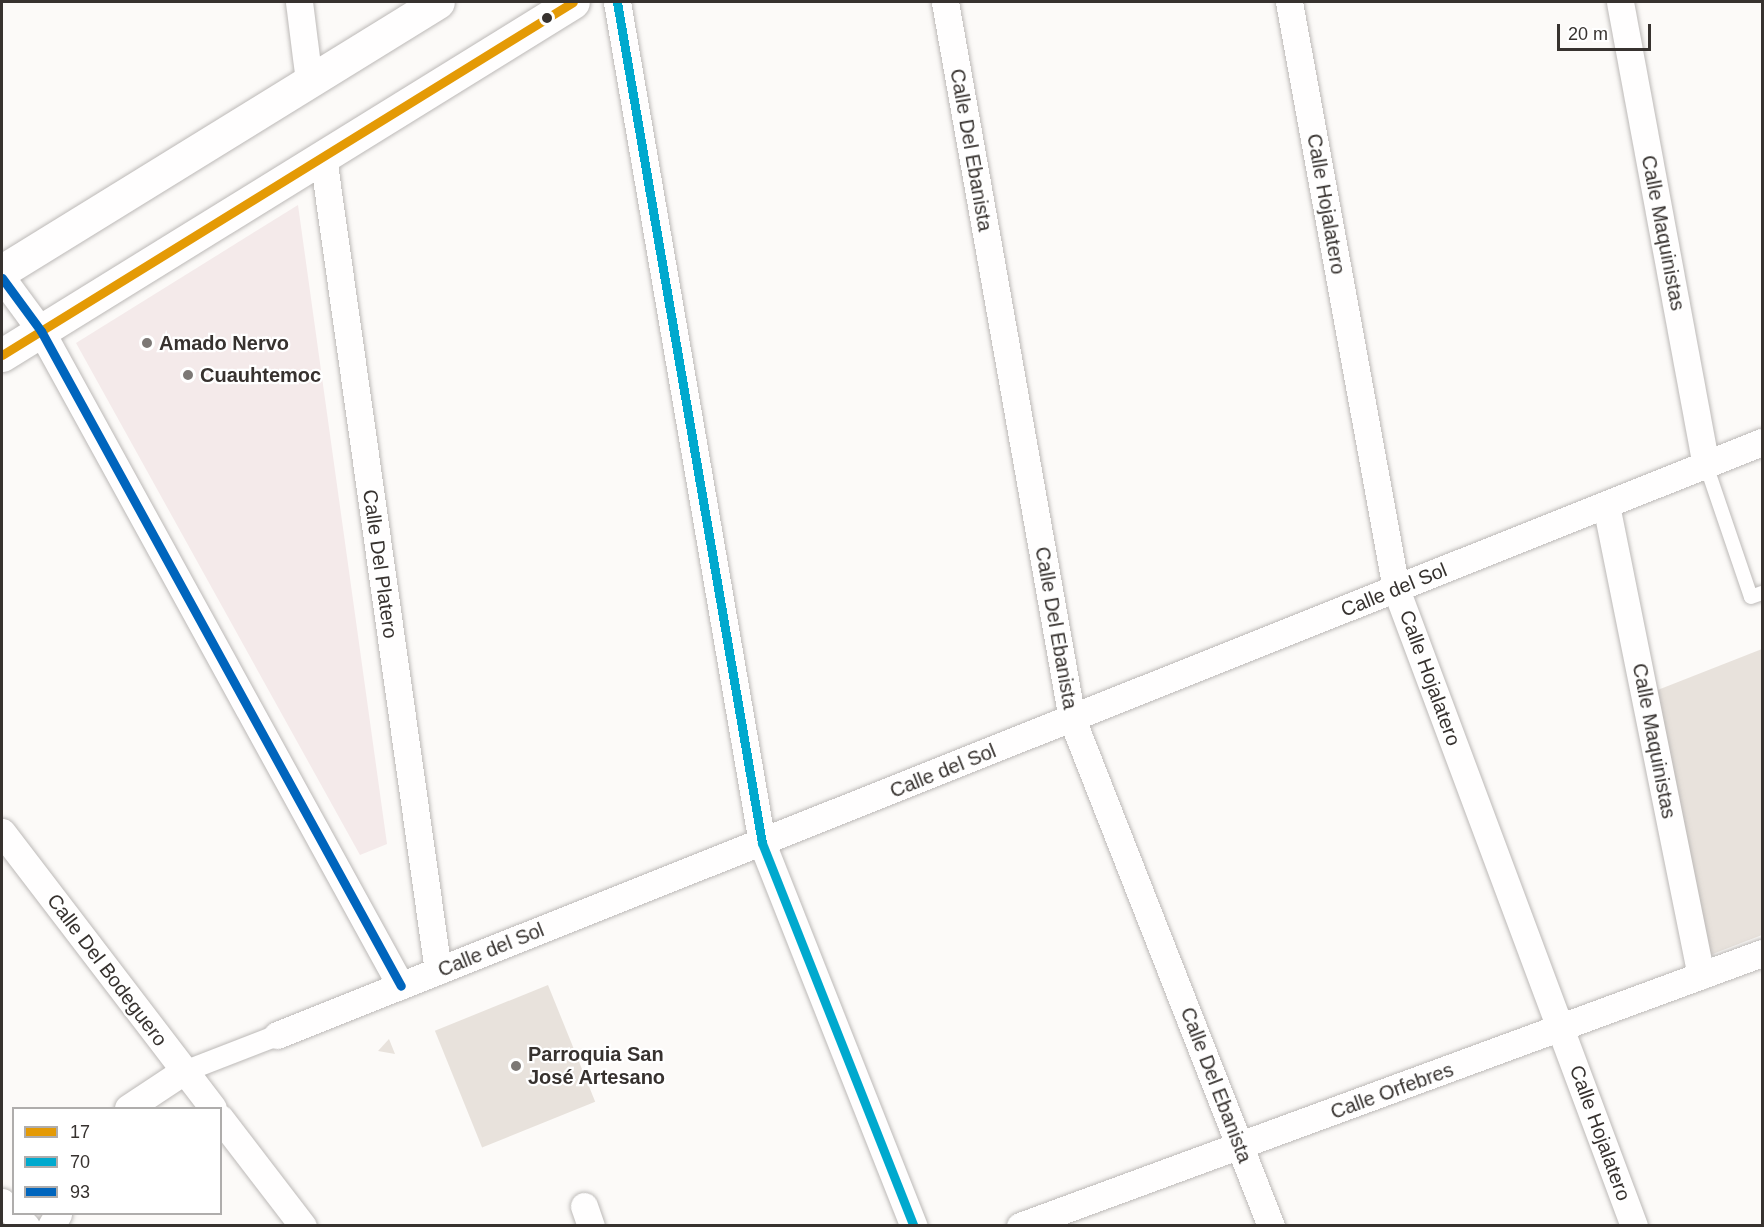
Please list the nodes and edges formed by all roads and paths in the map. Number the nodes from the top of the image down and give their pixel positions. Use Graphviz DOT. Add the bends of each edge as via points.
graph roads {
  1 [pos="299,2"];
  2 [pos="438,2"];
  3 [pos="573,2"];
  4 [pos="617,2"];
  5 [pos="945,2"];
  6 [pos="1289,2"];
  7 [pos="1620,2"];
  8 [pos="309,81"];
  9 [pos="323,157"];
  10 [pos="2,271"];
  11 [pos="2,278"];
  12 [pos="41,331"];
  13 [pos="2,355"];
  14 [pos="1762,442"];
  15 [pos="1706,465"];
  16 [pos="1606,505"];
  17 [pos="1396,589"];
  18 [pos="1762,592"];
  19 [pos="1072,719"];
  20 [pos="2,832"];
  21 [pos="762,843"];
  22 [pos="1762,953"];
  23 [pos="438,971"];
  24 [pos="1701,976"];
  25 [pos="401,986"];
  26 [pos="1561,1028"];
  27 [pos="277,1035"];
  28 [pos="184,1071"];
  29 [pos="130,1107"];
  30 [pos="212,1107"];
  31 [pos="222,1121"];
  32 [pos="1240,1147"];
  33 [pos="15,1215"];
  34 [pos="26,1226"];
  35 [pos="303,1226"];
  36 [pos="914,1226"];
  37 [pos="1020,1226"];
  38 [pos="1271,1226"];
  39 [pos="1634,1226"];
  1 -- 8 [label="street"];
  2 -- 8 [label="street"];
  3 -- 9 [label="street"];
  4 -- 21 [label="street"];
  5 -- 19 [label="street, Calle Del Ebanista"];
  6 -- 17 [label="street, Calle Hojalatero"];
  7 -- 15 [label="street, Calle Maquinistas"];
  8 -- 10 [label="street"];
  9 -- 12 [label="street"];
  9 -- 23 [label="street, Calle Del Platero"];
  11 -- 12 [label="street"];
  12 -- 13 [label="street"];
  12 -- 25 [label="street"];
  14 -- 15 [label="street, Calle del Sol"];
  15 -- 16 [label="street, Calle del Sol"];
  15 -- 18 [label="lane" via="1751,597"];
  16 -- 17 [label="street, Calle del Sol"];
  16 -- 24 [label="street, Calle Maquinistas"];
  17 -- 19 [label="street, Calle del Sol"];
  17 -- 26 [label="street, Calle Hojalatero"];
  19 -- 21 [label="street, Calle del Sol"];
  19 -- 32 [label="street, Calle Del Ebanista"];
  20 -- 28 [label="street, Calle Del Bodeguero"];
  21 -- 23 [label="street, Calle del Sol"];
  21 -- 36 [label="street"];
  22 -- 24 [label="street, Calle Orfebres"];
  23 -- 25 [label="street, Calle del Sol"];
  24 -- 26 [label="street, Calle Orfebres"];
  25 -- 27 [label="street, Calle del Sol"];
  26 -- 32 [label="street, Calle Orfebres"];
  26 -- 39 [label="street, Calle Hojalatero"];
  27 -- 28 [label="street, Calle del Sol"];
  28 -- 29 [label="street, Calle del Sol"];
  28 -- 30 [label="street, Calle Del Bodeguero"];
  31 -- 35 [label="street"];
  32 -- 37 [label="street, Calle Orfebres"];
  32 -- 38 [label="street, Calle Del Ebanista"];
  33 -- 34 [label="street"];
}
